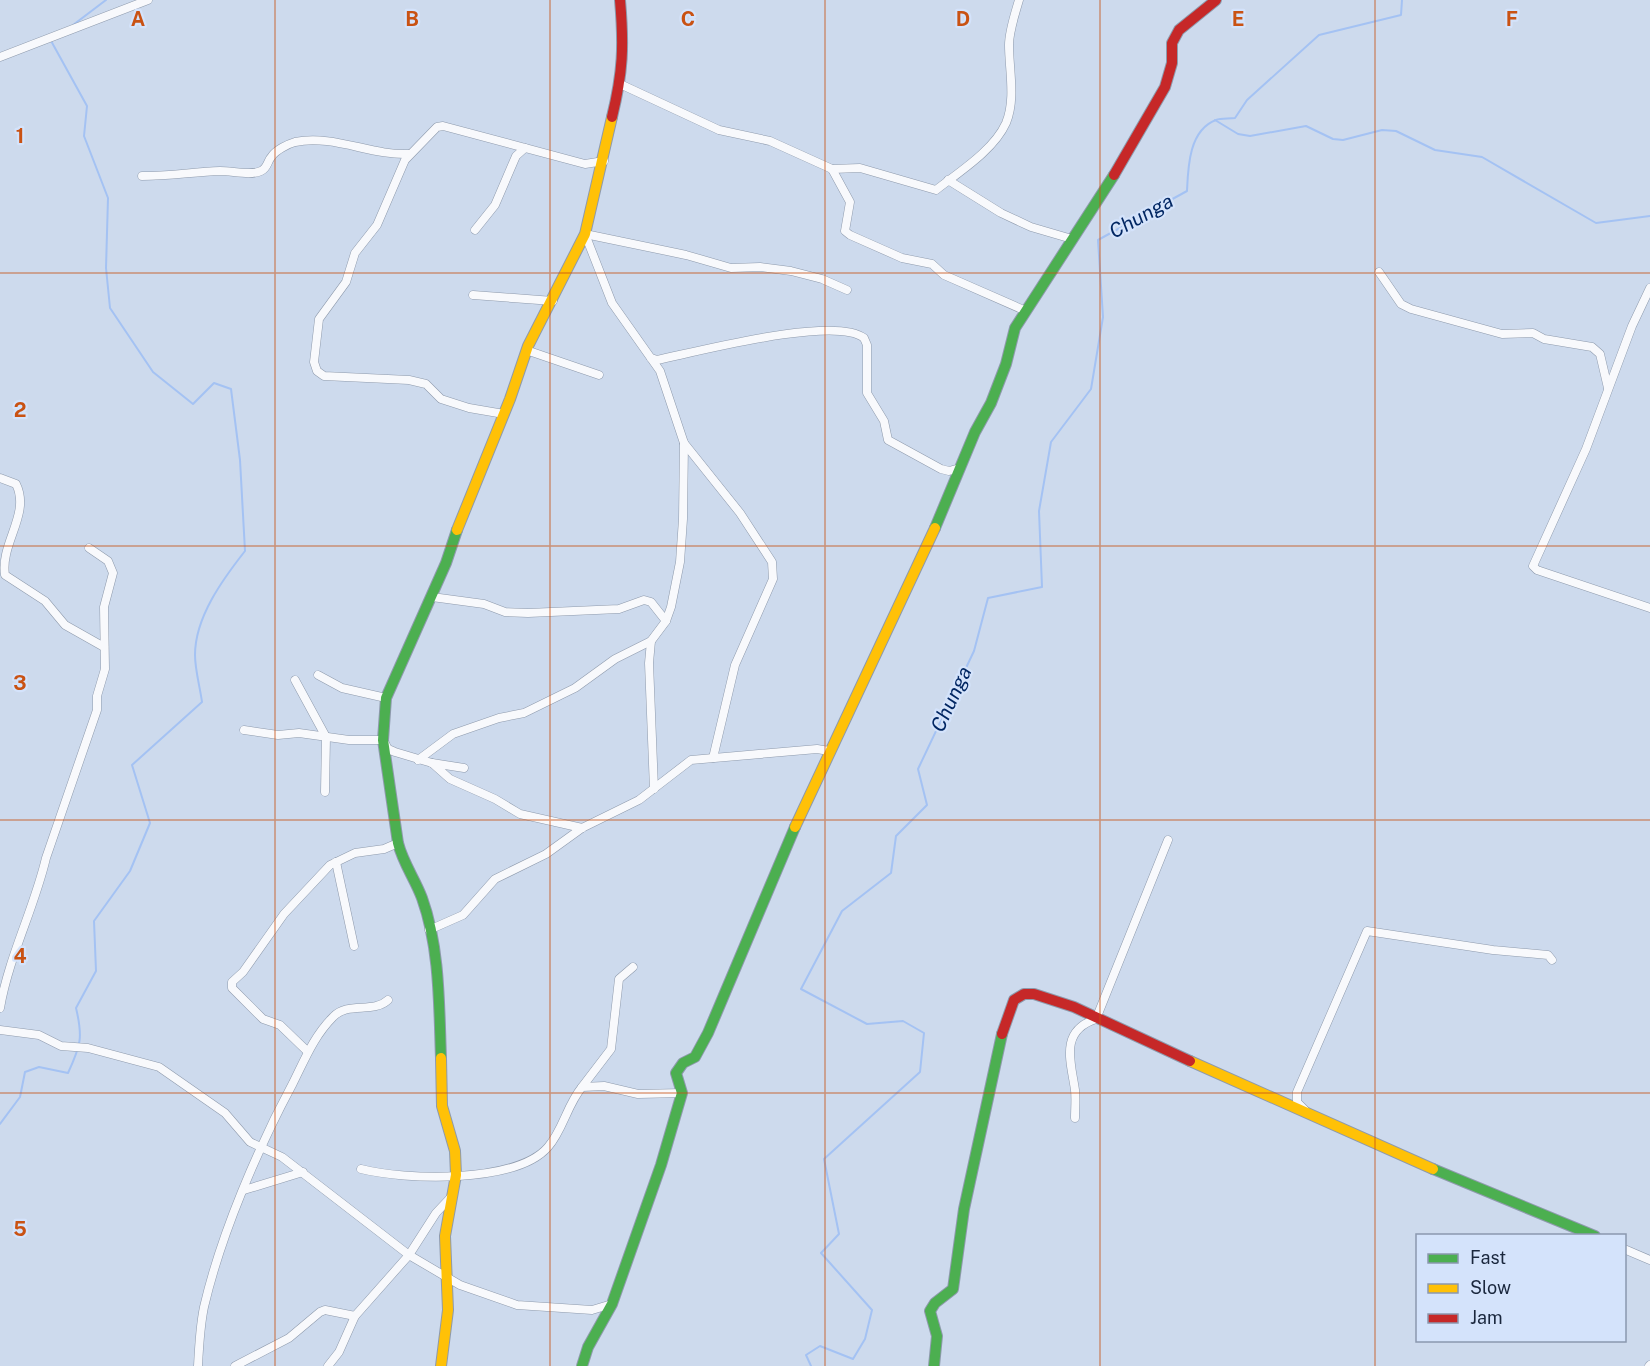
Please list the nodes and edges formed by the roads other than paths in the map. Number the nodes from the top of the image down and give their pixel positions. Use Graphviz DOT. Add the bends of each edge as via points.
graph roads {
  1 [pos="148,0"];
  2 [pos="1019,0"];
  3 [pos="1216,0"];
  4 [pos="623,3"];
  5 [pos="0,57"];
  6 [pos="620,84"];
  7 [pos="525,148"];
  8 [pos="409,154"];
  9 [pos="604,161"];
  10 [pos="832,169"];
  11 [pos="142,176"];
  12 [pos="948,180"];
  13 [pos="475,230"];
  14 [pos="585,234"];
  15 [pos="1072,239"];
  16 [pos="1379,272"];
  17 [pos="1650,288"];
  18 [pos="847,290"];
  19 [pos="473,295"];
  20 [pos="553,301"];
  21 [pos="1026,311"];
  22 [pos="526,350"];
  23 [pos="651,358"];
  24 [pos="599,375"];
  25 [pos="1608,388"];
  26 [pos="504,414"];
  27 [pos="684,443"];
  28 [pos="960,468"];
  29 [pos="0,478"];
  30 [pos="89,548"];
  31 [pos="432,597"];
  32 [pos="1650,608"];
  33 [pos="666,621"];
  34 [pos="651,641"];
  35 [pos="104,646"];
  36 [pos="318,675"];
  37 [pos="295,680"];
  38 [pos="386,698"];
  39 [pos="244,730"];
  40 [pos="326,737"];
  41 [pos="383,740"];
  42 [pos="829,751"];
  43 [pos="713,758"];
  44 [pos="418,760"];
  45 [pos="432,763"];
  46 [pos="464,768"];
  47 [pos="654,789"];
  48 [pos="325,792"];
  49 [pos="582,828"];
  50 [pos="1168,840"];
  51 [pos="398,843"];
  52 [pos="336,862"];
  53 [pos="429,930"];
  54 [pos="354,946"];
  55 [pos="1552,960"];
  56 [pos="633,967"];
  57 [pos="388,1000"];
  58 [pos="0,1008"];
  59 [pos="1096,1019"];
  60 [pos="2,1028"];
  61 [pos="307,1051"];
  62 [pos="582,1087"];
  63 [pos="682,1094"];
  64 [pos="1305,1110"];
  65 [pos="1075,1118"];
  66 [pos="261,1148"];
  67 [pos="361,1168"];
  68 [pos="303,1172"];
  69 [pos="456,1175"];
  70 [pos="244,1190"];
  71 [pos="452,1196"];
  72 [pos="1590,1234"];
  73 [pos="1626,1250"];
  74 [pos="409,1255"];
  75 [pos="1650,1260"];
  76 [pos="448,1277"];
  77 [pos="612,1304"];
  78 [pos="355,1316"];
  79 [pos="198,1366"];
  80 [pos="235,1366"];
  81 [pos="328,1366"];
  82 [pos="441,1366"];
  83 [pos="582,1366"];
  84 [pos="934,1366"];
  1 -- 5 [label="street"];
  2 -- 12 [label="street" via="1009,40 1011,86 1006,121 997,136"];
  3 -- 15 [label="street" via="1179,30 1172,43 1172,63 1165,87 1110,183"];
  4 -- 6 [label="street"];
  6 -- 9 [label="street"];
  6 -- 10 [label="street" via="719,130 770,141"];
  7 -- 8 [label="street" via="443,126 437,127"];
  7 -- 9 [label="street" via="585,164"];
  7 -- 13 [label="street" via="516,156 495,205"];
  8 -- 11 [label="street" via="293,142 272,156 259,172"];
  8 -- 26 [label="street" via="377,225 355,253 346,282 319,319 314,362 317,371 324,376 409,380 426,384 441,399"];
  9 -- 14 [label="street"];
  10 -- 12 [label="street" via="860,168 936,190"];
  10 -- 21 [label="street" via="850,202 845,231 902,258 932,264 944,275"];
  12 -- 15 [label="street" via="1001,213"];
  14 -- 18 [label="street" via="730,268 791,271"];
  14 -- 20 [label="street"];
  14 -- 23 [label="street" via="612,303"];
  15 -- 21 [label="street"];
  16 -- 25 [label="street" via="1401,304 1411,309 1502,334 1533,333 1544,339 1592,347 1600,354"];
  17 -- 25 [label="street"];
  19 -- 20 [label="street"];
  20 -- 22 [label="street"];
  21 -- 28 [label="street" via="1015,328 991,403"];
  22 -- 24 [label="street"];
  22 -- 26 [label="street"];
  23 -- 27 [label="street" via="660,371"];
  23 -- 28 [label="street" via="797,333 855,333 867,345 867,393 884,421 888,440 941,469"];
  25 -- 32 [label="street" via="1586,449 1533,566"];
  26 -- 31 [label="street"];
  27 -- 33 [label="street" via="680,562"];
  27 -- 43 [label="street" via="740,513 775,570 735,665"];
  28 -- 42 [label="street"];
  29 -- 35 [label="street" via="16,484 20,497 5,538 1,562 5,575 45,601 65,625"];
  30 -- 35 [label="street" via="112,567 104,607"];
  31 -- 33 [label="street" via="528,613 619,609 644,600 651,602"];
  31 -- 38 [label="street"];
  33 -- 34 [label="street"];
  34 -- 44 [label="street" via="615,659 575,688 524,713 453,734"];
  34 -- 47 [label="street"];
  35 -- 58 [label="street" via="105,669 97,710 42,878 11,958"];
  36 -- 38 [label="street" via="342,688"];
  37 -- 40 [label="street"];
  38 -- 41 [label="street"];
  39 -- 40 [label="street"];
  40 -- 41 [label="street"];
  40 -- 48 [label="street"];
  41 -- 44 [label="street" via="388,749"];
  41 -- 51 [label="street"];
  42 -- 43 [label="street"];
  42 -- 63 [label="street" via="708,1033 695,1057 683,1063 676,1073"];
  43 -- 47 [label="street" via="691,759"];
  44 -- 45 [label="street"];
  45 -- 46 [label="street"];
  45 -- 49 [label="street" via="450,779 520,814"];
  47 -- 49 [label="street" via="622,810"];
  49 -- 53 [label="street" via="546,854 495,879 455,920"];
  50 -- 59 [label="street"];
  51 -- 52 [label="street"];
  51 -- 53 [label="street" via="422,898"];
  52 -- 54 [label="street"];
  52 -- 61 [label="street" via="293,904 231,985 263,1019 280,1025"];
  53 -- 69 [label="street" via="440,1006 442,1106 454,1145"];
  55 -- 64 [label="street" via="1537,953 1367,931 1297,1092 1297,1102"];
  56 -- 62 [label="street" via="619,979 611,1049"];
  57 -- 61 [label="street" via="335,1014"];
  59 -- 64 [label="street"];
  59 -- 65 [label="street" via="1081,1026 1070,1049"];
  59 -- 84 [label="street" via="1034,994 1014,1000 1003,1031 964,1209 953,1289 930,1310 936,1328"];
  60 -- 66 [label="street" via="39,1035 61,1047 86,1048 159,1067 225,1113 250,1142"];
  61 -- 66 [label="street"];
  62 -- 63 [label="street" via="604,1086 638,1094"];
  62 -- 69 [label="street" via="542,1152 512,1168"];
  63 -- 77 [label="street"];
  64 -- 72 [label="street"];
  66 -- 68 [label="street" via="282,1156"];
  66 -- 70 [label="street"];
  67 -- 69 [label="street" via="385,1175"];
  68 -- 70 [label="street"];
  68 -- 74 [label="street"];
  69 -- 71 [label="street"];
  70 -- 79 [label="street" via="204,1307"];
  71 -- 74 [label="street"];
  71 -- 76 [label="street" via="445,1236"];
  73 -- 75 [label="street"];
  74 -- 76 [label="street"];
  74 -- 78 [label="street"];
  76 -- 77 [label="street" via="517,1305 592,1310"];
  76 -- 82 [label="street"];
  77 -- 83 [label="street"];
  78 -- 80 [label="street" via="320,1312 289,1338"];
  78 -- 81 [label="street" via="339,1352"];
}
